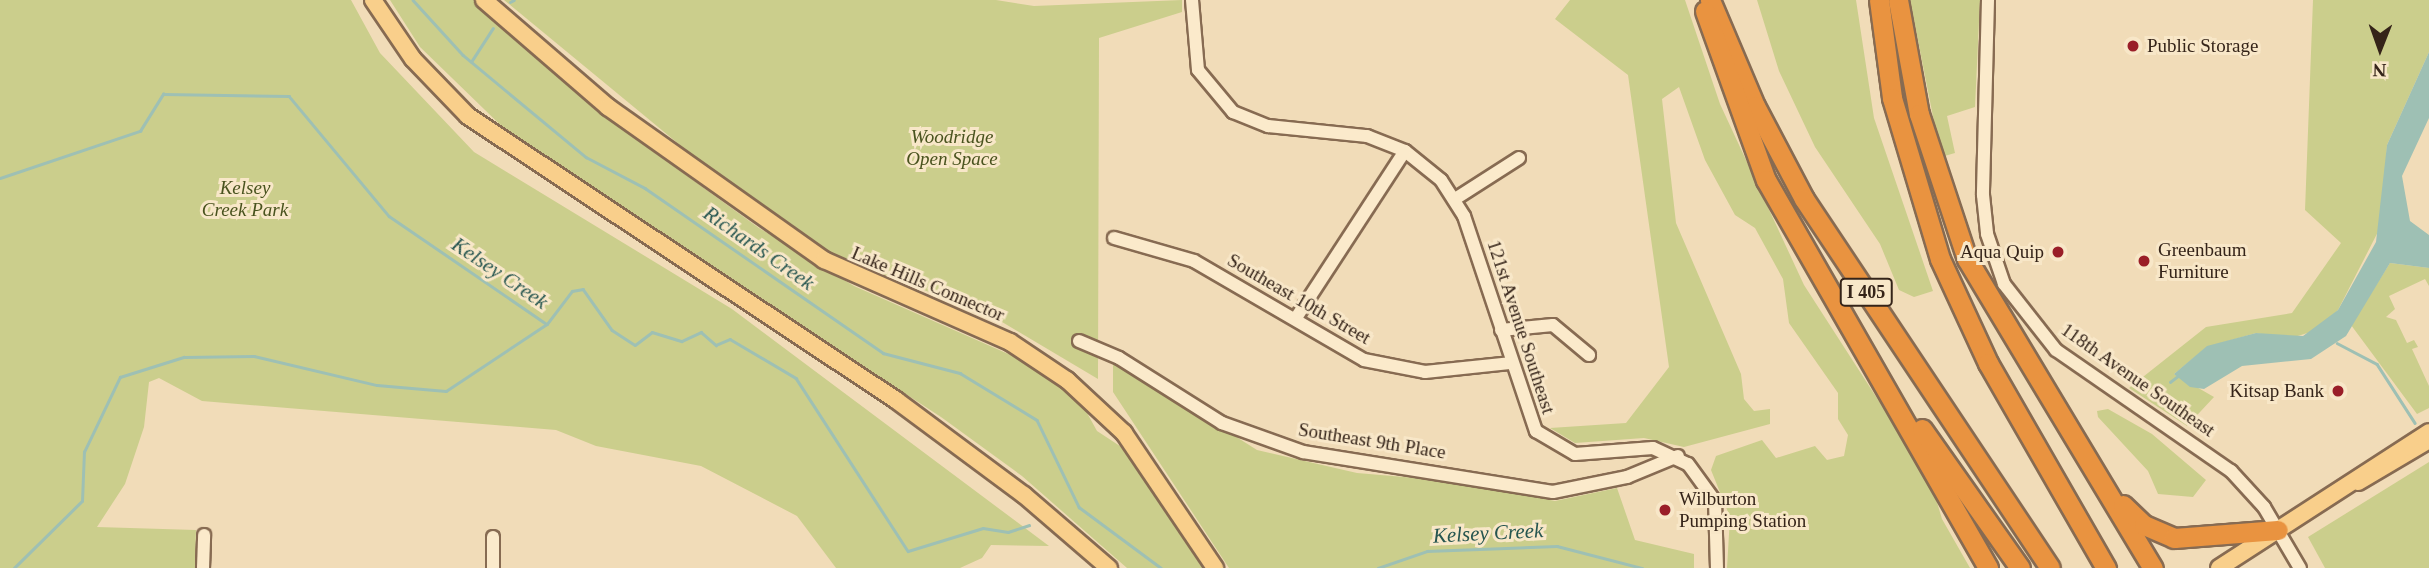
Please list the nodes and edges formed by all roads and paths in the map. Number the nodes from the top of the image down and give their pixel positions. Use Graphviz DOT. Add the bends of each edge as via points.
graph roads {
  1 [pos="373,0"];
  2 [pos="484,0"];
  3 [pos="1192,0"];
  4 [pos="1703,0"];
  5 [pos="1710,0"];
  6 [pos="1879,0"];
  7 [pos="1898,0"];
  8 [pos="1987,0"];
  9 [pos="1405,151"];
  10 [pos="1519,158"];
  11 [pos="1455,199"];
  12 [pos="1114,237"];
  13 [pos="1296,318"];
  14 [pos="1502,330"];
  15 [pos="1079,341"];
  16 [pos="1861,342"];
  17 [pos="1590,355"];
  18 [pos="1510,363"];
  19 [pos="2429,432"];
  20 [pos="2429,440"];
  21 [pos="1678,456"];
  22 [pos="2083,457"];
  23 [pos="2353,484"];
  24 [pos="2278,530"];
  25 [pos="204,535"];
  26 [pos="493,537"];
  27 [pos="203,568"];
  28 [pos="493,568"];
  29 [pos="1109,568"];
  30 [pos="1215,568"];
  31 [pos="1717,568"];
  32 [pos="1988,568"];
  33 [pos="2020,568"];
  34 [pos="2050,568"];
  35 [pos="2106,568"];
  36 [pos="2153,568"];
  37 [pos="2219,568"];
  38 [pos="2300,568"];
  1 -- 29 [label="main road" via="438,88 497,138 896,400"];
  2 -- 30 [label="main road, Lake Hills Connector" via="608,107 824,260 1010,342 1086,394 1138,452"];
  3 -- 9 [label="street" via="1194,55 1205,85 1255,124 1367,136"];
  4 -- 16 [label="highway" via="1710,37 1766,180"];
  5 -- 34 [label="highway, I 405" via="1755,106 1804,199"];
  6 -- 35 [label="highway" via="1892,98 1940,259 1988,363"];
  7 -- 22 [label="highway" via="1919,114 1967,259"];
  8 -- 24 [label="street, 118th Avenue Southeast" via="1984,215 2008,292 2056,350 2231,471"];
  9 -- 11 [label="street, 121st Avenue Southeast"];
  9 -- 13 [label="street"];
  10 -- 11 [label="street"];
  11 -- 14 [label="street, 121st Avenue Southeast"];
  12 -- 13 [label="street, Southeast 10th Street" via="1194,261"];
  13 -- 18 [label="street, Southeast 10th Street" via="1364,360 1395,369 1449,372"];
  14 -- 17 [label="street" via="1553,325"];
  14 -- 18 [label="street, 121st Avenue Southeast"];
  15 -- 21 [label="street, Southeast 9th Place" via="1119,358 1222,424 1303,452 1553,492 1627,477"];
  16 -- 32 [label="highway"];
  16 -- 33 [label="highway"];
  18 -- 21 [label="street, 121st Avenue Southeast" via="1532,423 1552,445 1587,455 1653,448"];
  19 -- 23 [label="main road" via="2403,443"];
  20 -- 23 [label="main road" via="2383,473"];
  21 -- 31 [label="street" via="1699,474 1715,501"];
  22 -- 24 [label="highway" via="2135,518 2160,533 2192,540"];
  22 -- 36 [label="highway"];
  23 -- 24 [label="main road"];
  24 -- 37 [label="main road"];
  24 -- 38 [label="street, 118th Avenue Southeast"];
  25 -- 27 [label="street"];
  26 -- 28 [label="street"];
}
